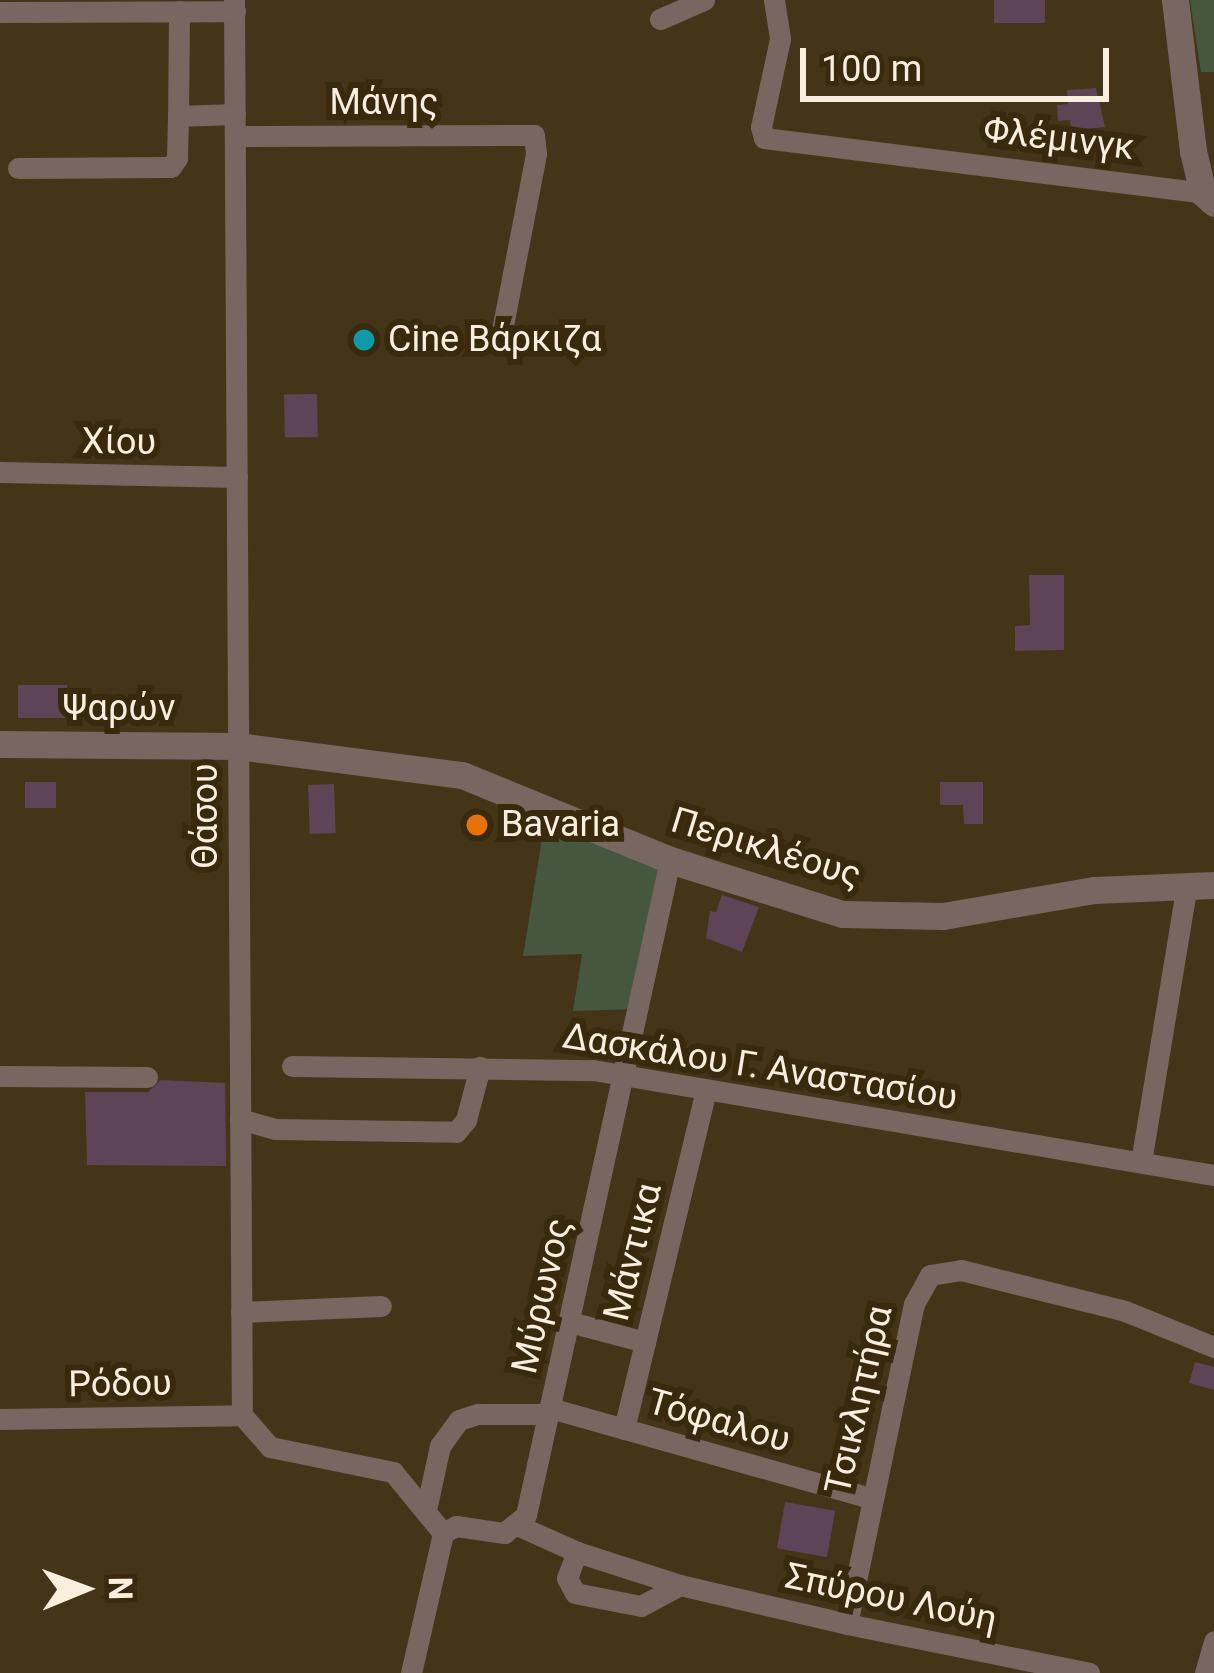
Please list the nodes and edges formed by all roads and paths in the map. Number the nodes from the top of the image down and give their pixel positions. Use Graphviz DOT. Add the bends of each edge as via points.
graph roads {
  1 [pos="704,0"];
  2 [pos="774,0"];
  3 [pos="1175,0"];
  4 [pos="235,5"];
  5 [pos="179,11"];
  6 [pos="0,12"];
  7 [pos="660,20"];
  8 [pos="178,116"];
  9 [pos="235,125"];
  10 [pos="18,168"];
  11 [pos="1209,198"];
  12 [pos="502,330"];
  13 [pos="0,472"];
  14 [pos="237,477"];
  15 [pos="0,744"];
  16 [pos="238,746"];
  17 [pos="670,860"];
  18 [pos="1201,885"];
  19 [pos="292,1066"];
  20 [pos="480,1066"];
  21 [pos="0,1076"];
  22 [pos="624,1076"];
  23 [pos="147,1077"];
  24 [pos="706,1090"];
  25 [pos="240,1119"];
  26 [pos="1142,1162"];
  27 [pos="1214,1175"];
  28 [pos="381,1306"];
  29 [pos="241,1312"];
  30 [pos="570,1322"];
  31 [pos="645,1342"];
  32 [pos="1214,1347"];
  33 [pos="549,1411"];
  34 [pos="242,1415"];
  35 [pos="0,1419"];
  36 [pos="624,1429"];
  37 [pos="871,1498"];
  38 [pos="426,1510"];
  39 [pos="519,1526"];
  40 [pos="443,1533"];
  41 [pos="577,1552"];
  42 [pos="680,1585"];
  43 [pos="847,1624"];
  44 [pos="1214,1641"];
  45 [pos="411,1673"];
  46 [pos="1089,1673"];
  47 [pos="1205,1673"];
  1 -- 7 [label="street"];
  2 -- 11 [label="street, Φλέμινγκ" via="780,38 764,138"];
  3 -- 11 [label="street, Φλέμινγκ"];
  4 -- 5 [label="street"];
  4 -- 9 [label="street, Θάσου"];
  5 -- 6 [label="street"];
  5 -- 8 [label="street"];
  8 -- 9 [label="street, Μάνης"];
  8 -- 10 [label="street" via="172,167"];
  9 -- 12 [label="street, Μάνης" via="534,135"];
  9 -- 14 [label="street, Θάσου"];
  13 -- 14 [label="street, Χίου"];
  14 -- 16 [label="street, Θάσου"];
  15 -- 16 [label="street, Ψαρών"];
  16 -- 17 [label="street, Περικλέους" via="462,775"];
  16 -- 25 [label="street, Θάσου"];
  17 -- 18 [label="street, Περικλέους" via="842,914 891,919 1094,890"];
  17 -- 22 [label="street, Μύρωνος"];
  18 -- 26 [label="street"];
  19 -- 20 [label="street, Δασκάλου Γ. Αναστασίου"];
  20 -- 22 [label="street, Δασκάλου Γ. Αναστασίου"];
  20 -- 25 [label="street" via="456,1132 275,1129"];
  21 -- 23 [label="street"];
  22 -- 24 [label="street, Δασκάλου Γ. Αναστασίου"];
  22 -- 30 [label="street, Μύρωνος"];
  24 -- 26 [label="street, Δασκάλου Γ. Αναστασίου"];
  24 -- 31 [label="street, Μάντικα"];
  25 -- 29 [label="street, Θάσου"];
  26 -- 27 [label="street, Δασκάλου Γ. Αναστασίου"];
  28 -- 29 [label="street"];
  29 -- 34 [label="street, Θάσου"];
  30 -- 31 [label="street"];
  30 -- 33 [label="street, Μύρωνος"];
  31 -- 36 [label="street, Μάντικα"];
  32 -- 37 [label="street, Τσικλητήρα" via="1125,1311 939,1270 914,1304"];
  33 -- 36 [label="street, Τόφαλου"];
  33 -- 38 [label="street, Τόφαλου" via="459,1420 440,1446"];
  33 -- 39 [label="street, Μύρωνος"];
  34 -- 35 [label="street, Ρόδου"];
  34 -- 38 [label="street" via="270,1447 393,1472"];
  36 -- 37 [label="street, Τόφαλου"];
  37 -- 43 [label="street, Τσικλητήρα"];
  38 -- 40 [label="street"];
  39 -- 40 [label="street" via="504,1534 456,1526"];
  39 -- 41 [label="street, Σπύρου Λούη"];
  40 -- 45 [label="street"];
  41 -- 42 [label="street, Σπύρου Λούη"];
  41 -- 42 [label="street" via="567,1578 575,1593 641,1606"];
  42 -- 43 [label="street, Σπύρου Λούη"];
  43 -- 46 [label="street, Σπύρου Λούη"];
  44 -- 47 [label="street"];
}
